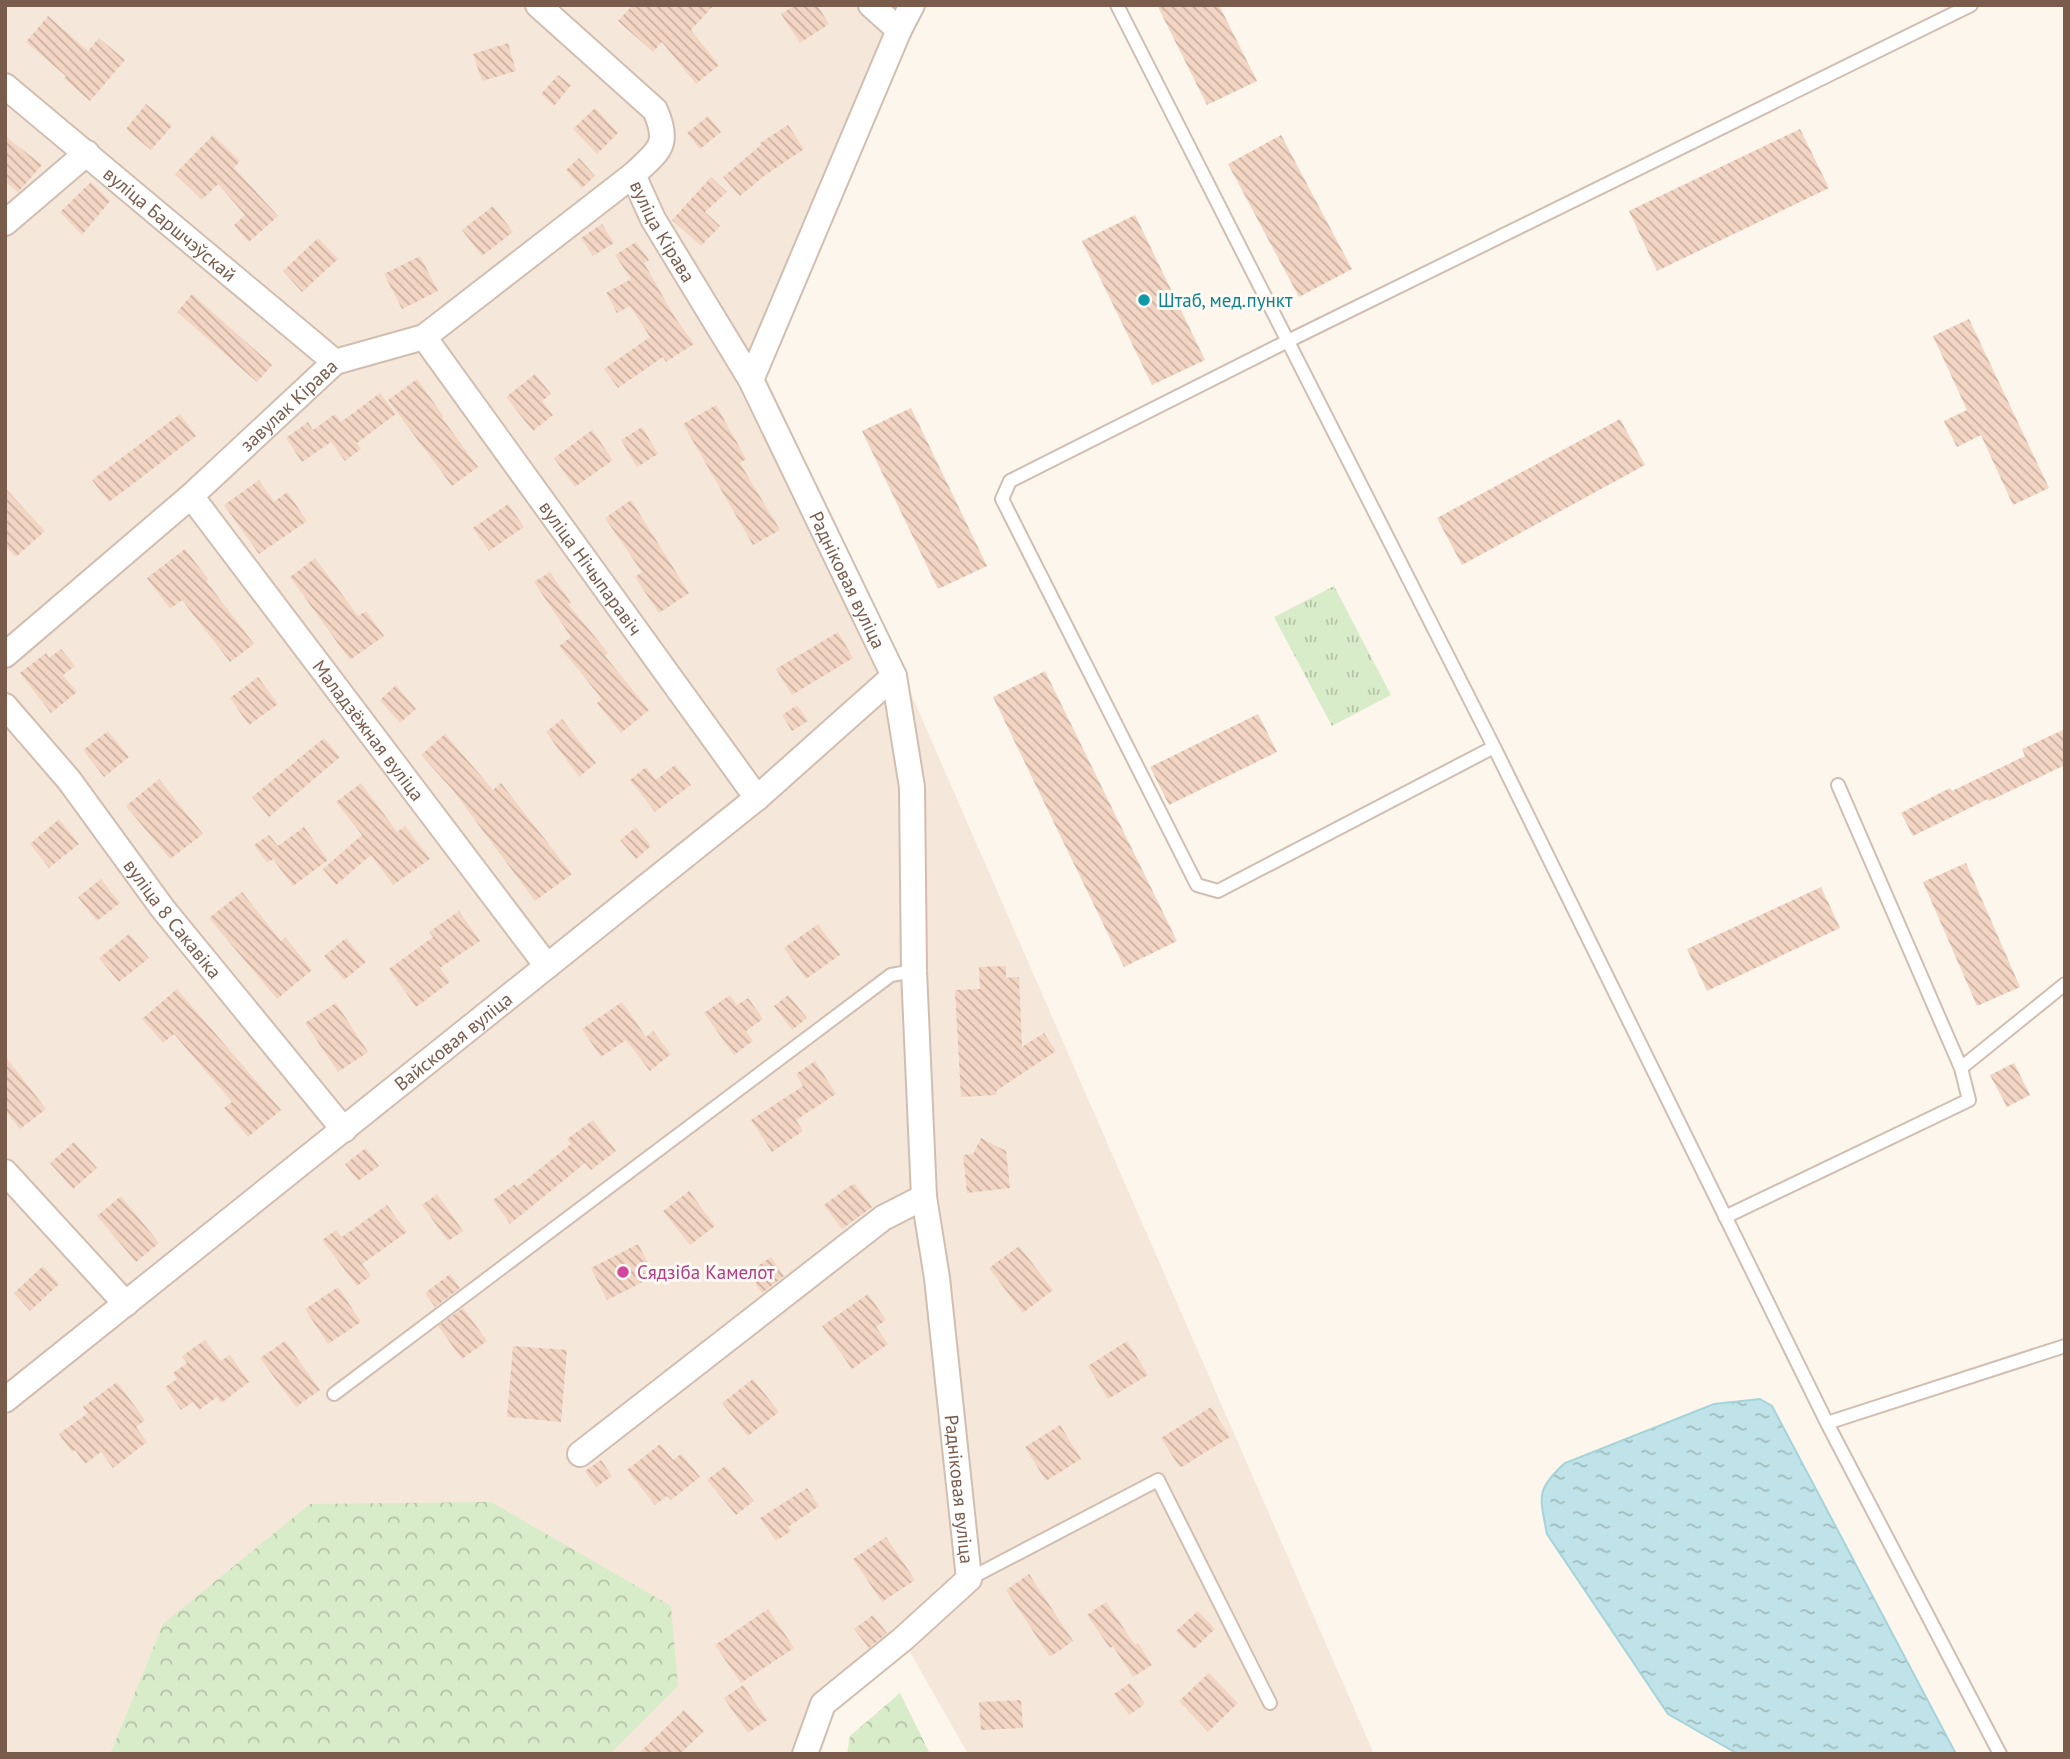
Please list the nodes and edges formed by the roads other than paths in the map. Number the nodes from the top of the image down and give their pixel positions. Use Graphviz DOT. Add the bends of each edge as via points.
graph roads {
  1 [pos="538,5"];
  2 [pos="871,5"];
  3 [pos="912,5"];
  4 [pos="1117,5"];
  5 [pos="1972,5"];
  6 [pos="899,30"];
  7 [pos="5,86"];
  8 [pos="87,153"];
  9 [pos="633,175"];
  10 [pos="5,223"];
  11 [pos="424,337"];
  12 [pos="1288,341"];
  13 [pos="335,362"];
  14 [pos="751,380"];
  15 [pos="191,496"];
  16 [pos="5,655"];
  17 [pos="894,676"];
  18 [pos="5,706"];
  19 [pos="1494,747"];
  20 [pos="1838,785"];
  21 [pos="757,798"];
  22 [pos="547,966"];
  23 [pos="914,971"];
  24 [pos="2065,984"];
  25 [pos="1961,1068"];
  26 [pos="344,1130"];
  27 [pos="5,1172"];
  28 [pos="924,1197"];
  29 [pos="1725,1217"];
  30 [pos="126,1304"];
  31 [pos="2065,1346"];
  32 [pos="334,1394"];
  33 [pos="5,1400"];
  34 [pos="1827,1423"];
  35 [pos="580,1454"];
  36 [pos="969,1579"];
  37 [pos="1270,1703"];
  38 [pos="805,1754"];
  39 [pos="2000,1754"];
  1 -- 9 [label="street, вуліца Кірава" via="655,110 663,130 659,150"];
  2 -- 6 [label="street"];
  3 -- 6 [label="street"];
  4 -- 12 [label="lane"];
  5 -- 12 [label="lane"];
  6 -- 14 [label="street"];
  7 -- 8 [label="street, вуліца Баршчэўскай"];
  8 -- 10 [label="street"];
  8 -- 13 [label="street, вуліца Баршчэўскай"];
  9 -- 11 [label="street, завулак Кірава"];
  9 -- 14 [label="street, вуліца Кірава" via="653,219"];
  11 -- 13 [label="street, завулак Кірава"];
  11 -- 21 [label="street, вуліца Нічыпаравіч"];
  12 -- 19 [label="lane"];
  12 -- 19 [label="lane" via="1010,481 1003,499 1196,885 1218,891"];
  13 -- 15 [label="street, завулак Кірава"];
  14 -- 17 [label="street, Радніковая вуліца"];
  15 -- 16 [label="street, завулак Кірава"];
  15 -- 22 [label="street, Маладзёжная вуліца"];
  17 -- 21 [label="street, Вайсковая вуліца"];
  17 -- 23 [label="street, Радніковая вуліца" via="912,787"];
  18 -- 26 [label="street, вуліца 8 Сакавіка" via="69,780 163,909"];
  19 -- 29 [label="lane"];
  20 -- 25 [label="lane"];
  21 -- 22 [label="street, Вайсковая вуліца"];
  22 -- 26 [label="street, Вайсковая вуліца"];
  23 -- 28 [label="street, Радніковая вуліца"];
  23 -- 32 [label="lane" via="891,975"];
  24 -- 25 [label="lane"];
  25 -- 29 [label="lane" via="1969,1100"];
  26 -- 30 [label="street, Вайсковая вуліца"];
  27 -- 30 [label="street"];
  28 -- 35 [label="street" via="883,1218"];
  28 -- 36 [label="street, Радніковая вуліца"];
  29 -- 34 [label="lane"];
  30 -- 33 [label="street, Вайсковая вуліца"];
  31 -- 34 [label="lane"];
  34 -- 39 [label="lane"];
  36 -- 37 [label="lane" via="1158,1480"];
  36 -- 38 [label="street, Радніковая вуліца" via="823,1704"];
}
